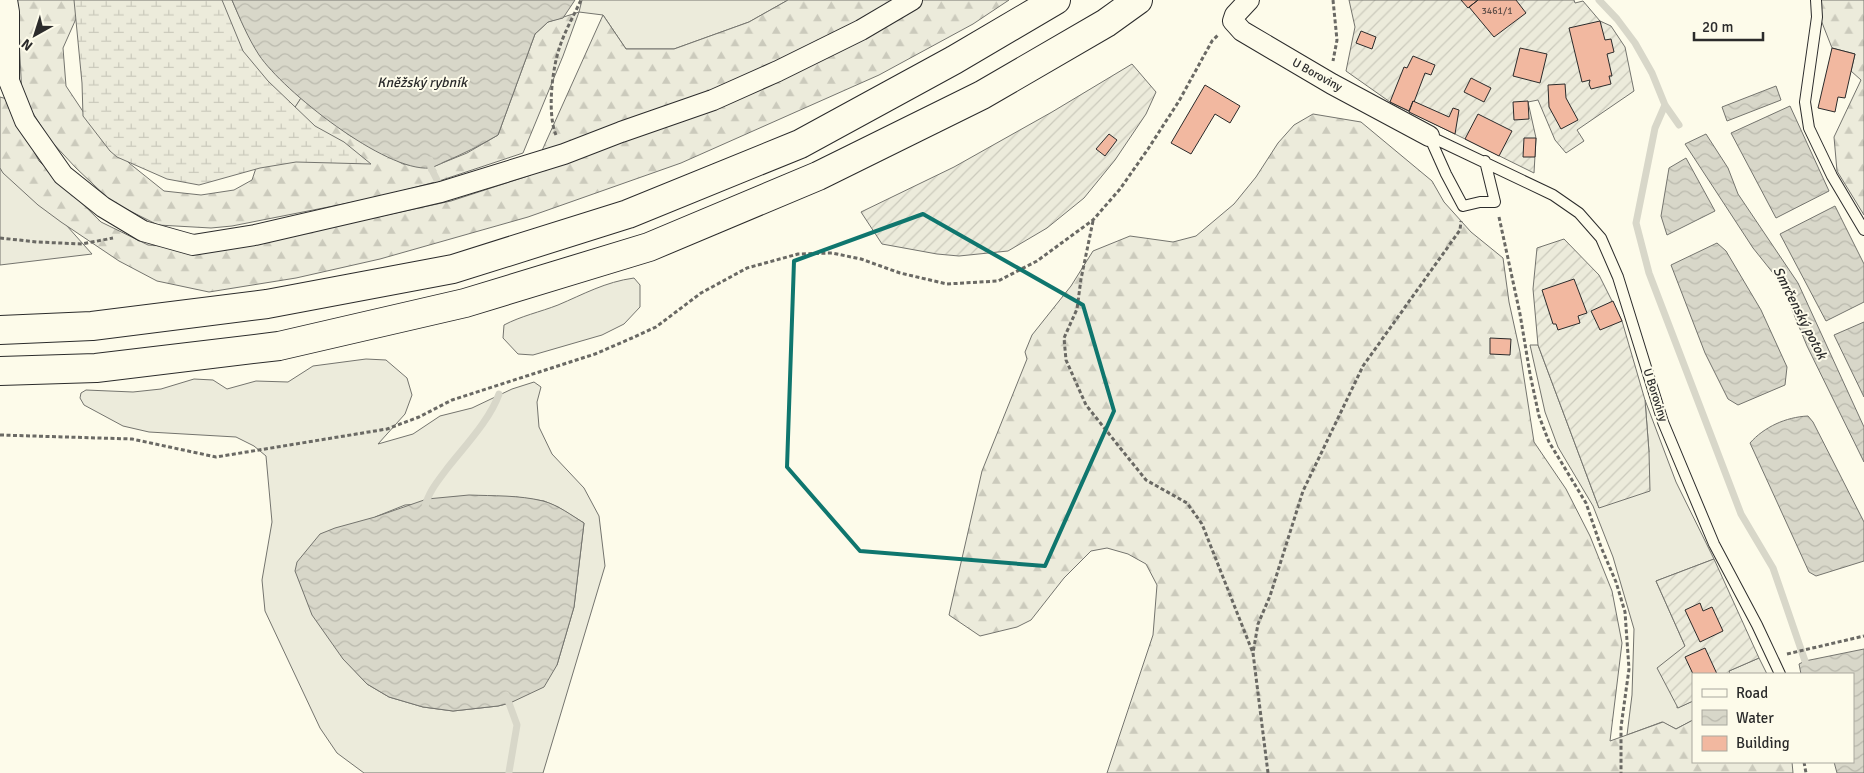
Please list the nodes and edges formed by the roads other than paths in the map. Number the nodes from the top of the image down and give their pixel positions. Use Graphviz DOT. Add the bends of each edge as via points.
graph roads {
  1 [pos="7,0"];
  2 [pos="912,0"];
  3 [pos="1056,0"];
  4 [pos="1138,0"];
  5 [pos="1249,0"];
  6 [pos="1816,0"];
  7 [pos="1429,136"];
  8 [pos="1485,161"];
  9 [pos="1864,230"];
  10 [pos="0,330"];
  11 [pos="0,371"];
  12 [pos="1780,673"];
  1 -- 2 [label="street" via="9,81 25,122 63,175 103,207 143,231 193,245 255,235 441,192 564,154 713,100 861,30"];
  3 -- 10 [label="highway" via="800,144 628,214 453,269 267,304 92,326"];
  4 -- 11 [label="highway" via="1106,23 982,95 818,176 649,247 465,303 279,346 96,368"];
  5 -- 7 [label="street, U Boroviny" via="1233,21 1242,32"];
  6 -- 9 [label="lane" via="1817,17 1805,102 1809,128 1832,176"];
  7 -- 8 [label="lane, U Boroviny"];
  7 -- 8 [label="lane" via="1463,206 1495,202"];
  8 -- 12 [label="lane, U Boroviny" via="1553,195 1579,213 1601,238 1618,276 1663,422 1714,544"];
}
